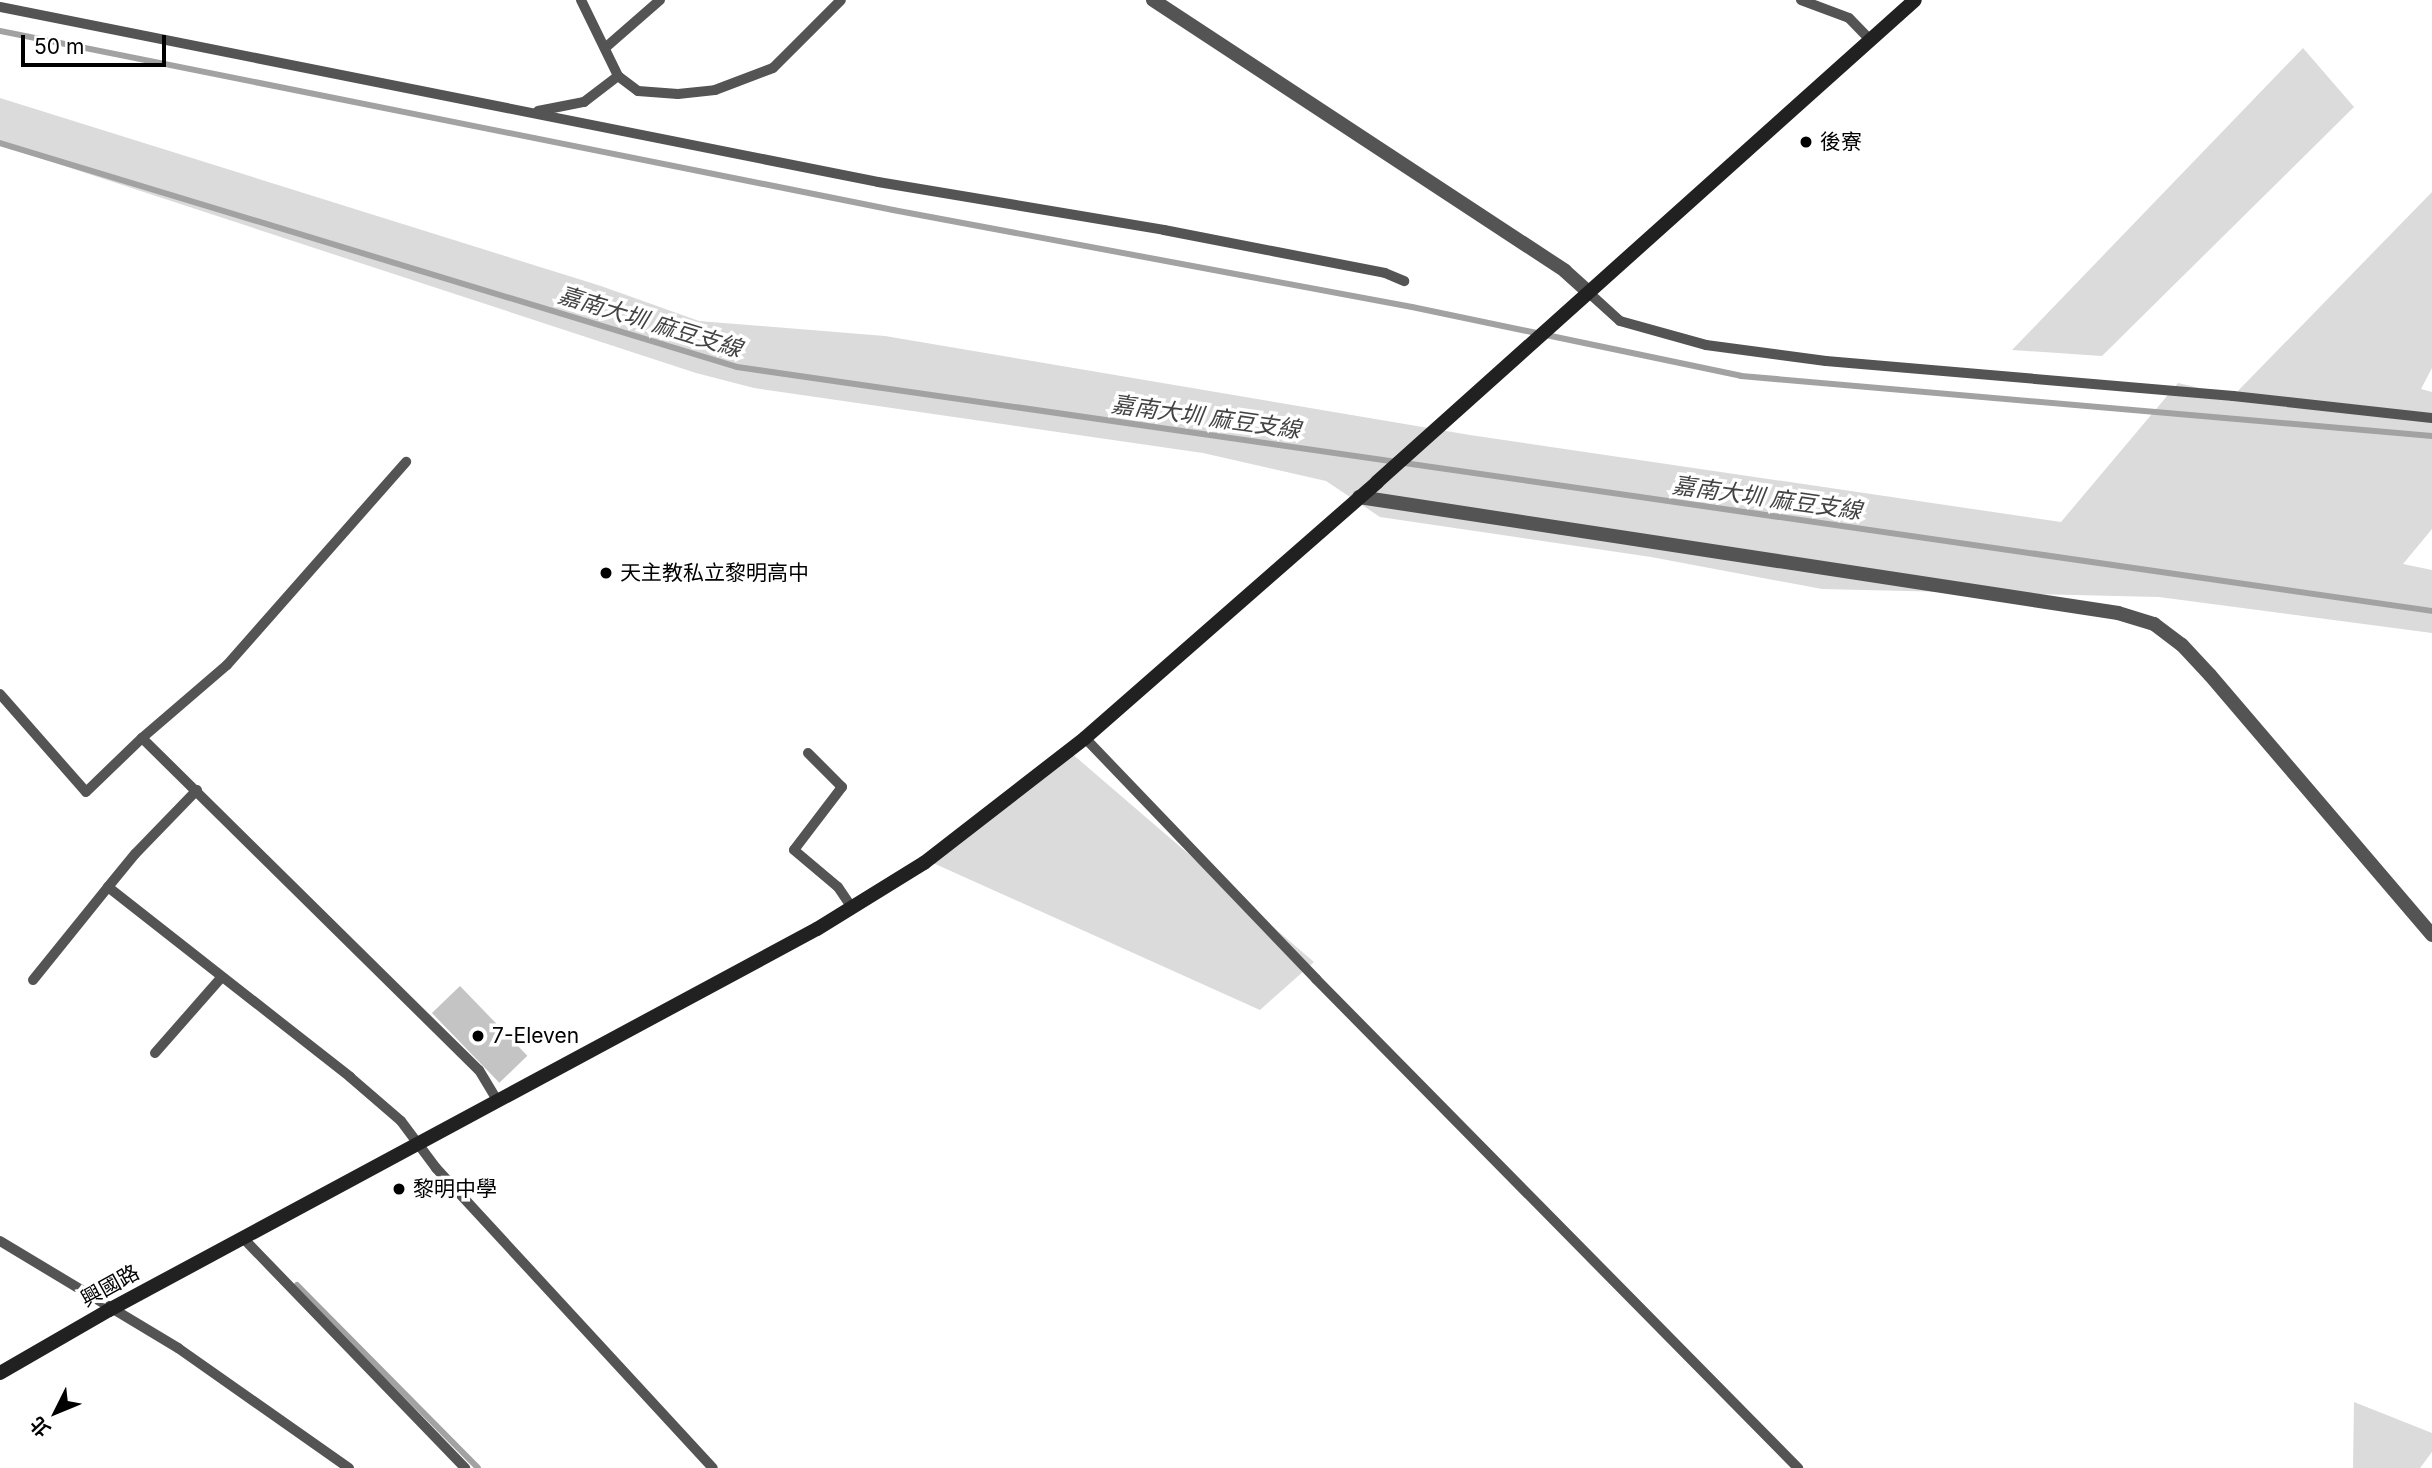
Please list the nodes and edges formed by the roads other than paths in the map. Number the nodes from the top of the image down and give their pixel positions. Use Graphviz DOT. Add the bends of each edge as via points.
graph roads {
  1 [pos="581,0"];
  2 [pos="660,0"];
  3 [pos="841,0"];
  4 [pos="1153,0"];
  5 [pos="1801,0"];
  6 [pos="1914,0"];
  7 [pos="0,7"];
  8 [pos="1870,40"];
  9 [pos="605,48"];
  10 [pos="618,76"];
  11 [pos="531,112"];
  12 [pos="1404,281"];
  13 [pos="1588,292"];
  14 [pos="2432,418"];
  15 [pos="406,462"];
  16 [pos="1359,497"];
  17 [pos="0,694"];
  18 [pos="142,738"];
  19 [pos="1085,738"];
  20 [pos="808,754"];
  21 [pos="197,790"];
  22 [pos="108,887"];
  23 [pos="852,908"];
  24 [pos="2432,935"];
  25 [pos="221,978"];
  26 [pos="33,980"];
  27 [pos="155,1053"];
  28 [pos="497,1100"];
  29 [pos="416,1143"];
  30 [pos="243,1238"];
  31 [pos="0,1241"];
  32 [pos="109,1310"];
  33 [pos="0,1373"];
  34 [pos="348,1468"];
  35 [pos="465,1468"];
  36 [pos="713,1468"];
  37 [pos="1798,1468"];
  1 -- 9 [label="lane"];
  2 -- 9 [label="lane"];
  3 -- 10 [label="lane" via="773,68 715,90 678,94 638,91"];
  4 -- 13 [label="street" via="1565,271"];
  5 -- 8 [label="lane" via="1849,18"];
  6 -- 8 [label="main road, 興國路"];
  7 -- 11 [label="lane"];
  8 -- 13 [label="main road, 興國路"];
  9 -- 10 [label="lane"];
  10 -- 11 [label="lane" via="584,102"];
  11 -- 12 [label="lane" via="878,182 1203,237 1385,273"];
  13 -- 14 [label="lane" via="1620,321 1706,345"];
  13 -- 16 [label="main road, 興國路"];
  15 -- 18 [label="lane" via="227,665"];
  16 -- 19 [label="main road, 興國路"];
  16 -- 24 [label="street" via="2118,613 2154,624 2210,675"];
  17 -- 18 [label="lane" via="86,792"];
  18 -- 21 [label="lane"];
  19 -- 23 [label="main road, 興國路" via="924,863"];
  19 -- 37 [label="lane"];
  20 -- 23 [label="lane" via="842,787 794,850 838,887"];
  21 -- 22 [label="lane"];
  21 -- 28 [label="lane" via="479,1070"];
  22 -- 25 [label="lane"];
  22 -- 26 [label="lane"];
  23 -- 28 [label="main road, 興國路"];
  25 -- 27 [label="lane"];
  25 -- 29 [label="lane" via="350,1077 401,1121"];
  28 -- 29 [label="main road, 興國路"];
  29 -- 30 [label="main road, 興國路"];
  29 -- 36 [label="lane"];
  30 -- 32 [label="main road, 興國路"];
  30 -- 35 [label="lane"];
  31 -- 32 [label="lane"];
  32 -- 33 [label="main road, 興國路"];
  32 -- 34 [label="lane" via="178,1348"];
}
